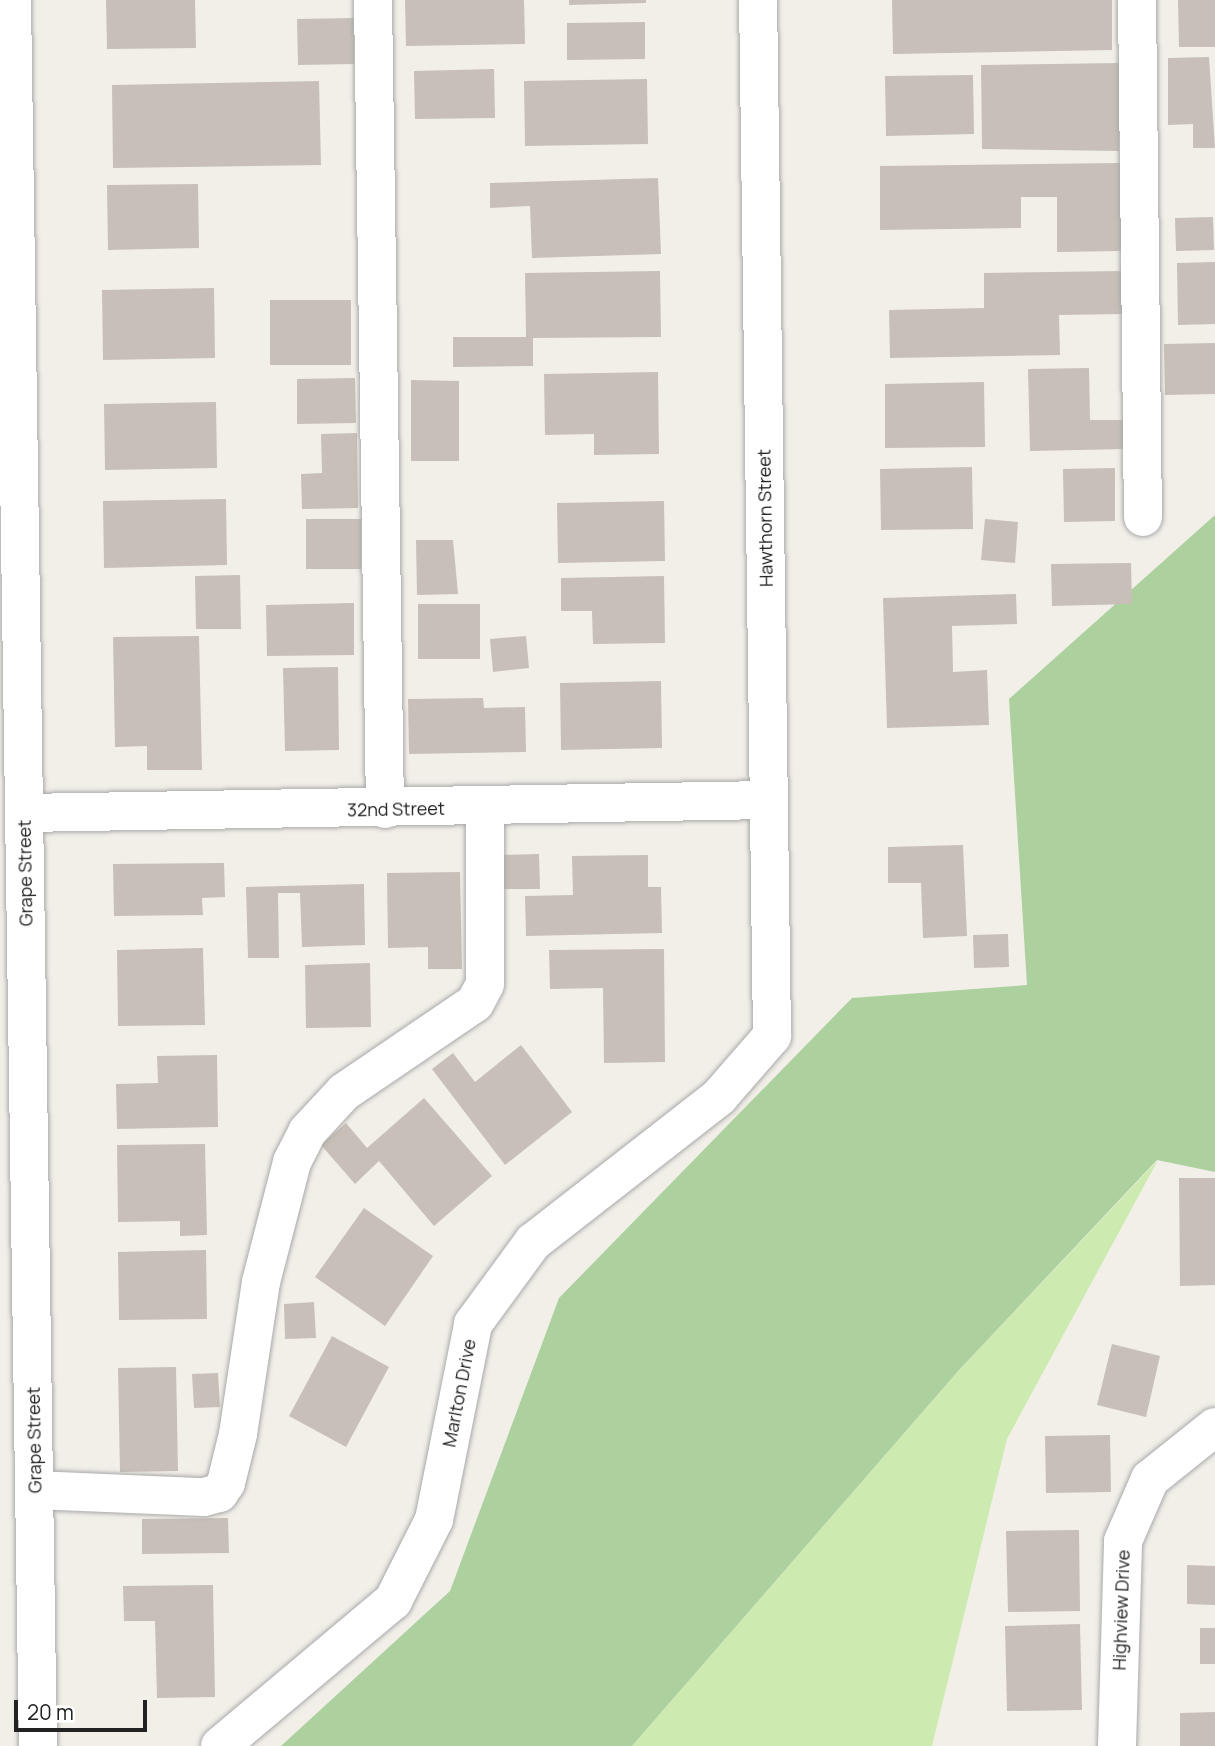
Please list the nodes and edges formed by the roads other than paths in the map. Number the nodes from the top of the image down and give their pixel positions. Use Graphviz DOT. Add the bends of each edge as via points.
graph roads {
  1 [pos="12,0"];
  2 [pos="373,0"];
  3 [pos="758,0"];
  4 [pos="1137,0"];
  5 [pos="7,89"];
  6 [pos="9,414"];
  7 [pos="1143,517"];
  8 [pos="12,757"];
  9 [pos="768,800"];
  10 [pos="485,808"];
  11 [pos="385,809"];
  12 [pos="24,813"];
  13 [pos="772,1036"];
  14 [pos="15,1280"];
  15 [pos="1215,1427"];
  16 [pos="34,1490"];
  17 [pos="38,1746"];
  18 [pos="220,1746"];
  19 [pos="1117,1746"];
  1 -- 5 [label="street, Grape Street"];
  2 -- 11 [label="street"];
  3 -- 9 [label="street, Hawthorn Street"];
  4 -- 7 [label="street"];
  5 -- 6 [label="street, Grape Street"];
  6 -- 8 [label="street, Grape Street"];
  8 -- 12 [label="street, Grape Street"];
  9 -- 10 [label="street, 32nd Street"];
  9 -- 13 [label="street, Hawthorn Street"];
  10 -- 11 [label="street, 32nd Street"];
  10 -- 16 [label="street" via="485,984 475,1003 344,1092 307,1132 292,1162 261,1282 226,1483 219,1493 191,1497"];
  11 -- 12 [label="street, 32nd Street"];
  12 -- 14 [label="street, Grape Street"];
  13 -- 18 [label="street, Marlton Drive" via="719,1097 533,1242 473,1324 434,1520 393,1601"];
  14 -- 16 [label="street, Grape Street"];
  15 -- 19 [label="street, Highview Drive" via="1150,1479 1123,1541"];
  16 -- 17 [label="street, Grape Street"];
}
